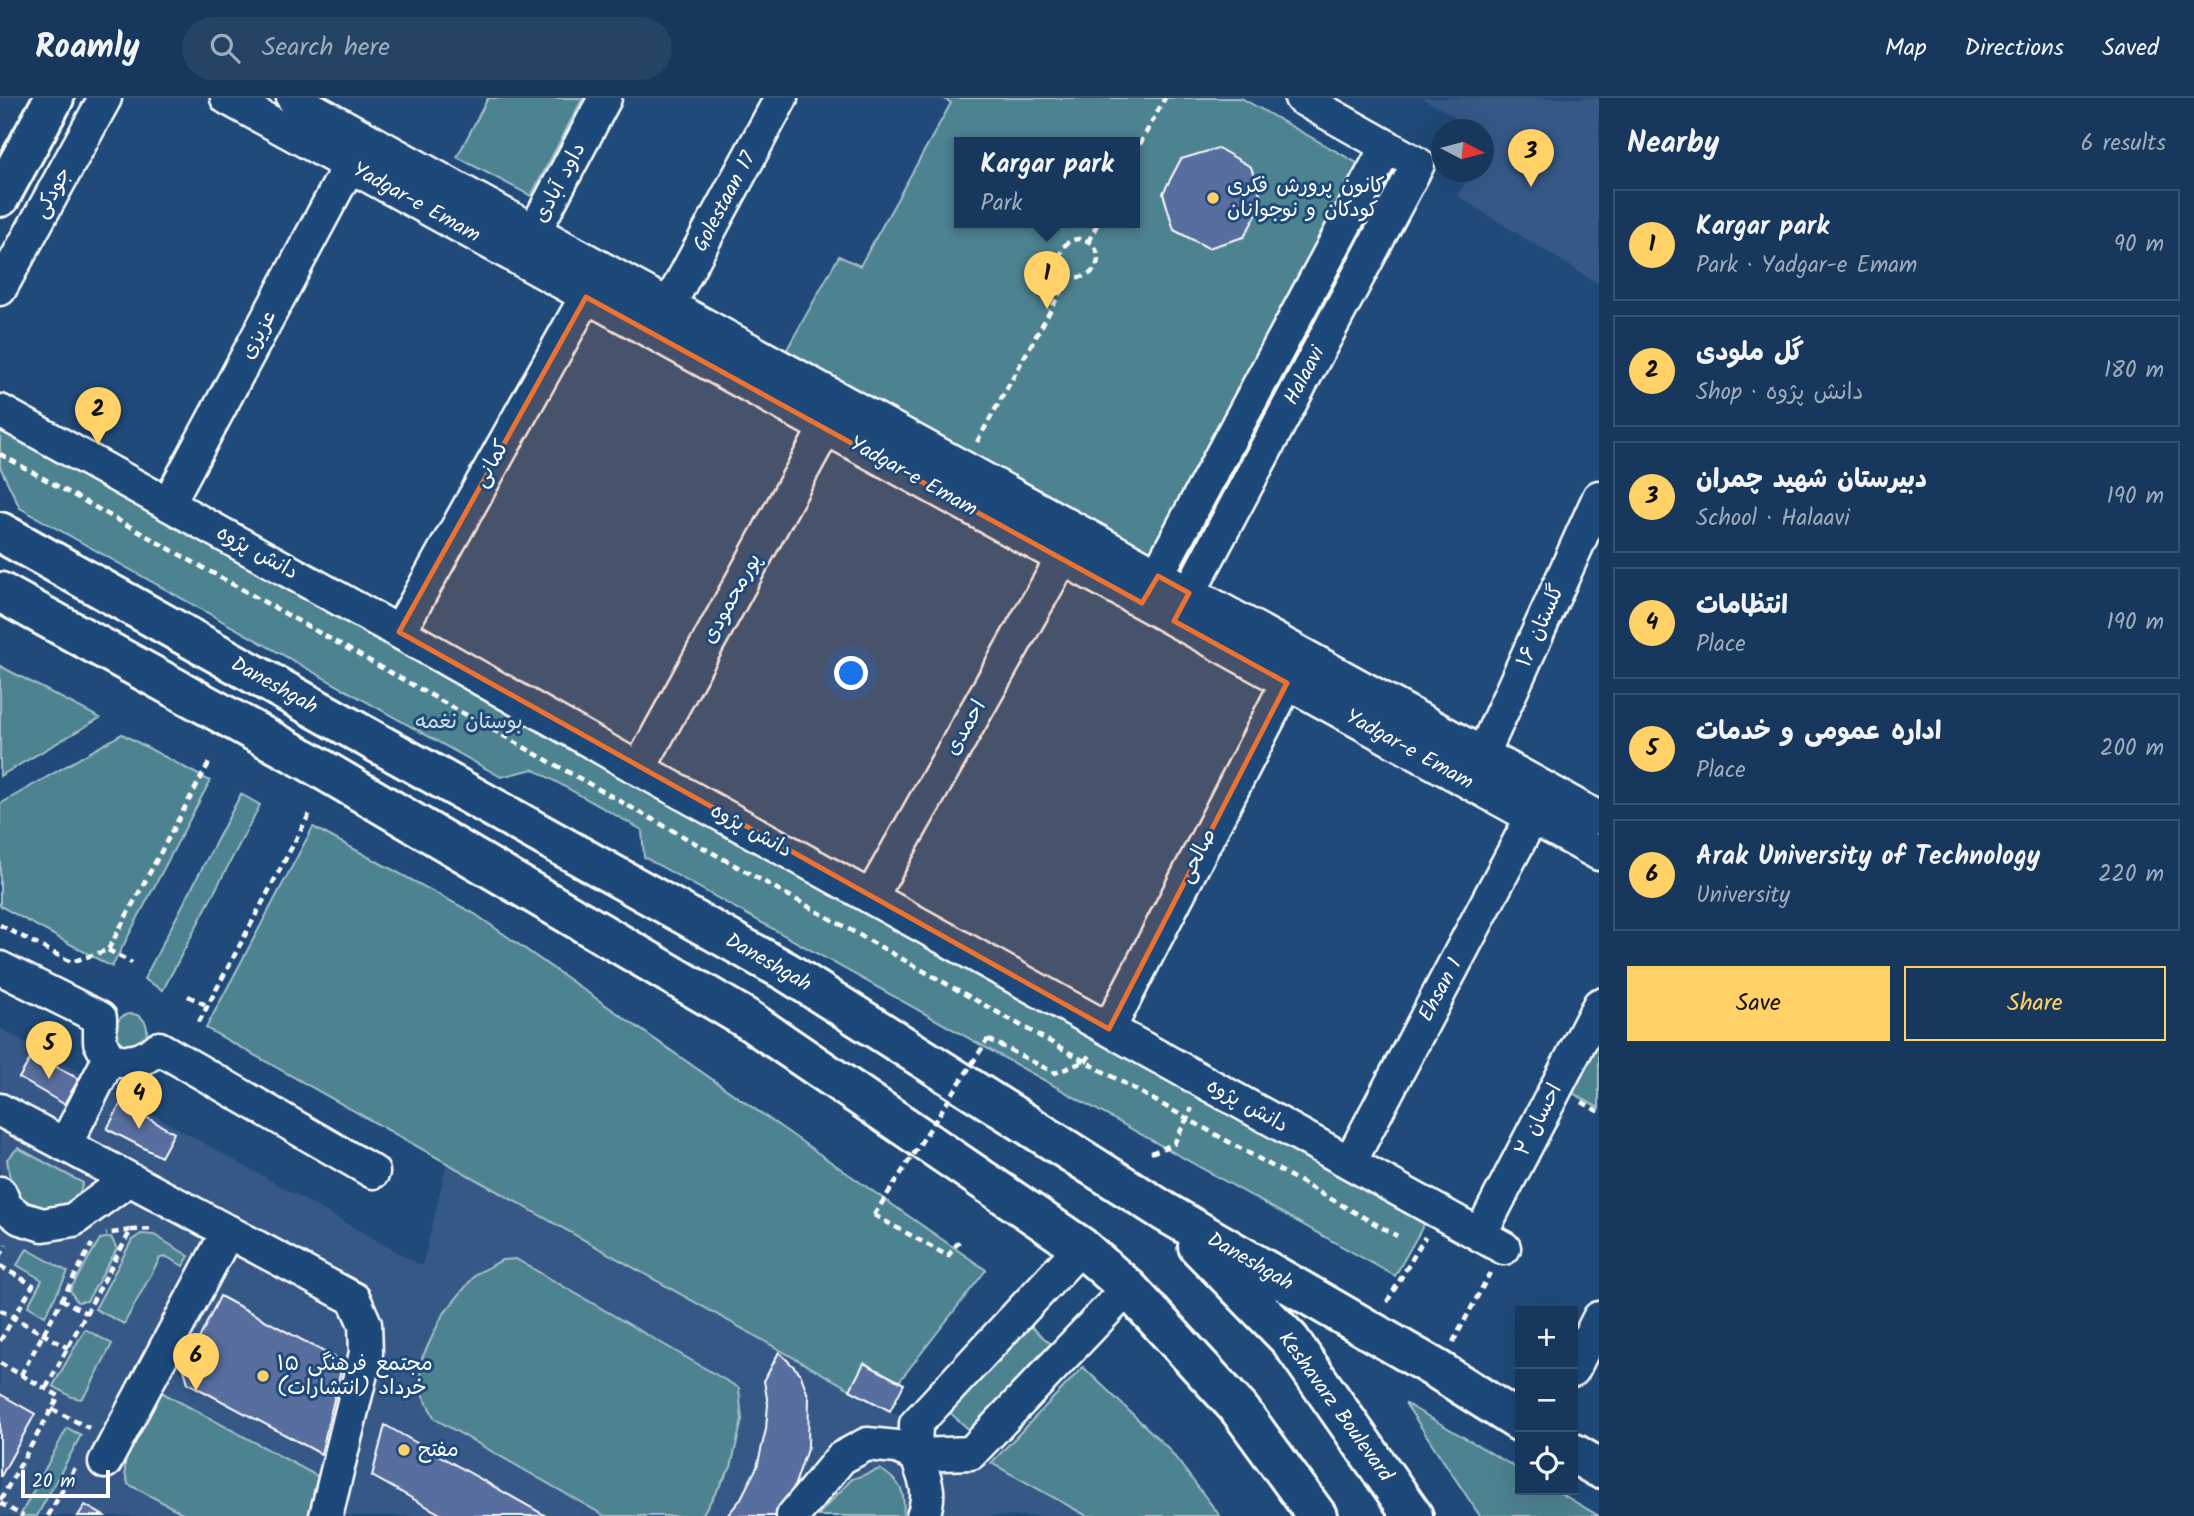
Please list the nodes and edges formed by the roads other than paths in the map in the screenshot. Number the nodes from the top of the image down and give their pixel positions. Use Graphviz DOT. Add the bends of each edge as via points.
graph roads {
  1 [pos="54,98"];
  2 [pos="105,98"];
  3 [pos="227,98"];
  4 [pos="293,98"];
  5 [pos="605,98"];
  6 [pos="781,98"];
  7 [pos="1301,98"];
  8 [pos="327,106"];
  9 [pos="1347,109"];
  10 [pos="1387,146"];
  11 [pos="349,166"];
  12 [pos="0,197"];
  13 [pos="534,232"];
  14 [pos="0,289"];
  15 [pos="586,297"];
  16 [pos="668,307"];
  17 [pos="1281,345"];
  18 [pos="1312,361"];
  19 [pos="0,411"];
  20 [pos="825,429"];
  21 [pos="1599,497"];
  22 [pos="168,504"];
  23 [pos="1,532"];
  24 [pos="1062,559"];
  25 [pos="1158,576"];
  26 [pos="2,593"];
  27 [pos="1189,593"];
  28 [pos="1142,603"];
  29 [pos="1174,621"];
  30 [pos="399,632"];
  31 [pos="1287,683"];
  32 [pos="1483,754"];
  33 [pos="639,769"];
  34 [pos="1598,815"];
  35 [pos="1532,817"];
  36 [pos="1599,854"];
  37 [pos="871,897"];
  38 [pos="0,968"];
  39 [pos="1599,1005"];
  40 [pos="1109,1029"];
  41 [pos="109,1059"];
  42 [pos="0,1110"];
  43 [pos="65,1144"];
  44 [pos="1350,1163"];
  45 [pos="373,1172"];
  46 [pos="129,1179"];
  47 [pos="0,1194"];
  48 [pos="1165,1212"];
  49 [pos="228,1231"];
  50 [pos="1492,1241"];
  51 [pos="1082,1247"];
  52 [pos="1128,1288"];
  53 [pos="1599,1318"];
  54 [pos="1574,1369"];
  55 [pos="1515,1419"];
  56 [pos="916,1455"];
  57 [pos="1578,1456"];
  58 [pos="99,1458"];
  59 [pos="1599,1468"];
  60 [pos="326,1516"];
  61 [pos="793,1516"];
  62 [pos="923,1516"];
  63 [pos="1317,1516"];
  64 [pos="1413,1516"];
  1 -- 12 [label="main road"];
  2 -- 14 [label="street, جودکی"];
  3 -- 11 [label="street, Yadgar-e Emam"];
  4 -- 8 [label="street, Yadgar-e Emam"];
  5 -- 13 [label="street, داود آبادی"];
  6 -- 16 [label="street, Golestaan 17"];
  7 -- 9 [label="street, Halaavi"];
  8 -- 13 [label="street, Yadgar-e Emam"];
  9 -- 10 [label="street, Halaavi"];
  10 -- 17 [label="street, Halaavi"];
  10 -- 18 [label="street, Halaavi" via="1418,164"];
  11 -- 15 [label="street, Yadgar-e Emam"];
  11 -- 22 [label="street, عزیزی"];
  13 -- 16 [label="street, Yadgar-e Emam"];
  15 -- 20 [label="street, Yadgar-e Emam"];
  15 -- 30 [label="street, کمانی"];
  16 -- 25 [label="street, Yadgar-e Emam"];
  17 -- 18 [label="street"];
  17 -- 25 [label="street, Halaavi"];
  18 -- 27 [label="street, Halaavi"];
  19 -- 22 [label="street, دانش پژوه"];
  20 -- 24 [label="street, Yadgar-e Emam"];
  20 -- 33 [label="street, پورمحمودی"];
  21 -- 32 [label="street, گلستان ۱۶"];
  22 -- 30 [label="street, دانش پژوه"];
  23 -- 48 [label="main road, Daneshgah" via="787,972"];
  24 -- 28 [label="street, Yadgar-e Emam"];
  24 -- 37 [label="street, احمدی"];
  25 -- 27 [label="street, Yadgar-e Emam"];
  25 -- 28 [label="street, Halaavi"];
  26 -- 51 [label="main road" via="310,762 747,1018"];
  27 -- 29 [label="street, Halaavi"];
  27 -- 32 [label="street, Yadgar-e Emam"];
  28 -- 29 [label="street, Yadgar-e Emam"];
  29 -- 31 [label="street, Yadgar-e Emam"];
  30 -- 33 [label="street, دانش پژوه"];
  31 -- 35 [label="street, Yadgar-e Emam"];
  31 -- 40 [label="street, صالحی"];
  32 -- 34 [label="street, Yadgar-e Emam"];
  33 -- 37 [label="street, دانش پژوه"];
  35 -- 36 [label="street, Yadgar-e Emam"];
  35 -- 44 [label="street, Ehsan 1"];
  37 -- 40 [label="street, دانش پژوه"];
  38 -- 41 [label="street" via="100,1018 100,1042"];
  39 -- 50 [label="street, احسان ۲"];
  40 -- 44 [label="street, دانش پژوه"];
  41 -- 43 [label="street"];
  41 -- 45 [label="street" via="145,1059 159,1048"];
  42 -- 43 [label="street"];
  43 -- 46 [label="street"];
  44 -- 50 [label="street, دانش پژوه"];
  46 -- 47 [label="street" via="73,1220 43,1225 20,1218 6,1207"];
  46 -- 49 [label="street"];
  48 -- 55 [label="main road, Daneshgah"];
  48 -- 64 [label="main road, Keshavarz Boulevard" via="1290,1340"];
  49 -- 58 [label="street"];
  49 -- 60 [label="street" via="354,1299 365,1324 366,1353"];
  51 -- 52 [label="main road"];
  51 -- 56 [label="street" via="916,1424"];
  52 -- 56 [label="street" via="971,1453"];
  52 -- 63 [label="main road" via="1240,1410"];
  53 -- 54 [label="street"];
  56 -- 61 [label="street" via="897,1447 867,1444 841,1458"];
  56 -- 62 [label="street" via="928,1493"];
  57 -- 59 [label="main road"];
}
